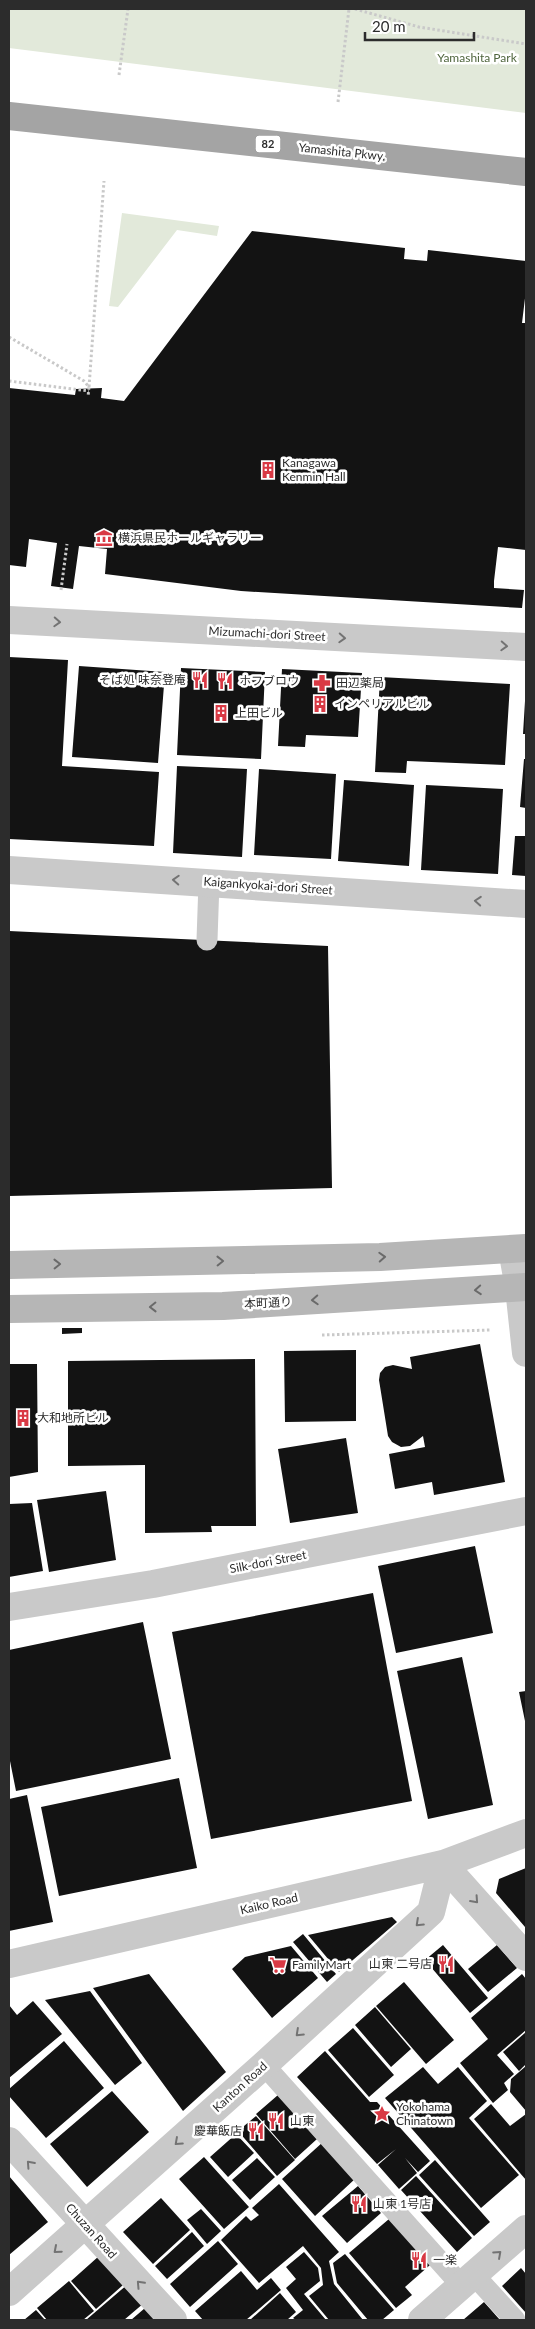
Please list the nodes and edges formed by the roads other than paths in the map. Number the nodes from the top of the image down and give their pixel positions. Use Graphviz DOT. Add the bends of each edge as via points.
graph roads {
  1 [pos="9,116"];
  2 [pos="526,172"];
  3 [pos="9,620"];
  4 [pos="526,647"];
  5 [pos="9,870"];
  6 [pos="209,882"];
  7 [pos="526,904"];
  8 [pos="207,940"];
  9 [pos="519,1248"];
  10 [pos="9,1265"];
  11 [pos="523,1287"];
  12 [pos="9,1309"];
  13 [pos="526,1353"];
  14 [pos="526,1511"];
  15 [pos="9,1607"];
  16 [pos="526,1834"];
  17 [pos="443,1864"];
  18 [pos="526,1957"];
  19 [pos="9,1964"];
  20 [pos="264,2065"];
  21 [pos="9,2141"];
  22 [pos="85,2225"];
  23 [pos="526,2229"];
  24 [pos="468,2281"];
  25 [pos="9,2292"];
  26 [pos="173,2320"];
  27 [pos="422,2320"];
  28 [pos="515,2320"];
  1 -- 2 [label="main road, Yamashita Pkwy. / 82"];
  3 -- 4 [label="street, Mizumachi-dori Street, one-way"];
  6 -- 5 [label="street, Kaigankyokai-dori Street, one-way"];
  7 -- 6 [label="street, Kaigankyokai-dori Street, one-way"];
  6 -- 8 [label="lane"];
  10 -- 9 [label="street, one-way" via="380,1257"];
  9 -- 11 [label="street"];
  11 -- 12 [label="street, 本町通り, one-way" via="223,1306"];
  11 -- 13 [label="street"];
  14 -- 15 [label="street, Silk-dori Street" via="153,1584"];
  16 -- 17 [label="street, Kaiko Road"];
  17 -- 18 [label="street, one-way"];
  17 -- 19 [label="street, Kaiko Road"];
  17 -- 20 [label="street, Kanton Road, one-way" via="431,1912"];
  20 -- 22 [label="street, Kanton Road, one-way"];
  20 -- 24 [label="lane"];
  22 -- 21 [label="street, Chuzan Road, one-way"];
  22 -- 25 [label="street, Kanton Road, one-way"];
  26 -- 22 [label="street, Chuzan Road, one-way"];
  24 -- 23 [label="street, one-way"];
  24 -- 27 [label="street"];
  24 -- 28 [label="lane"];
}
